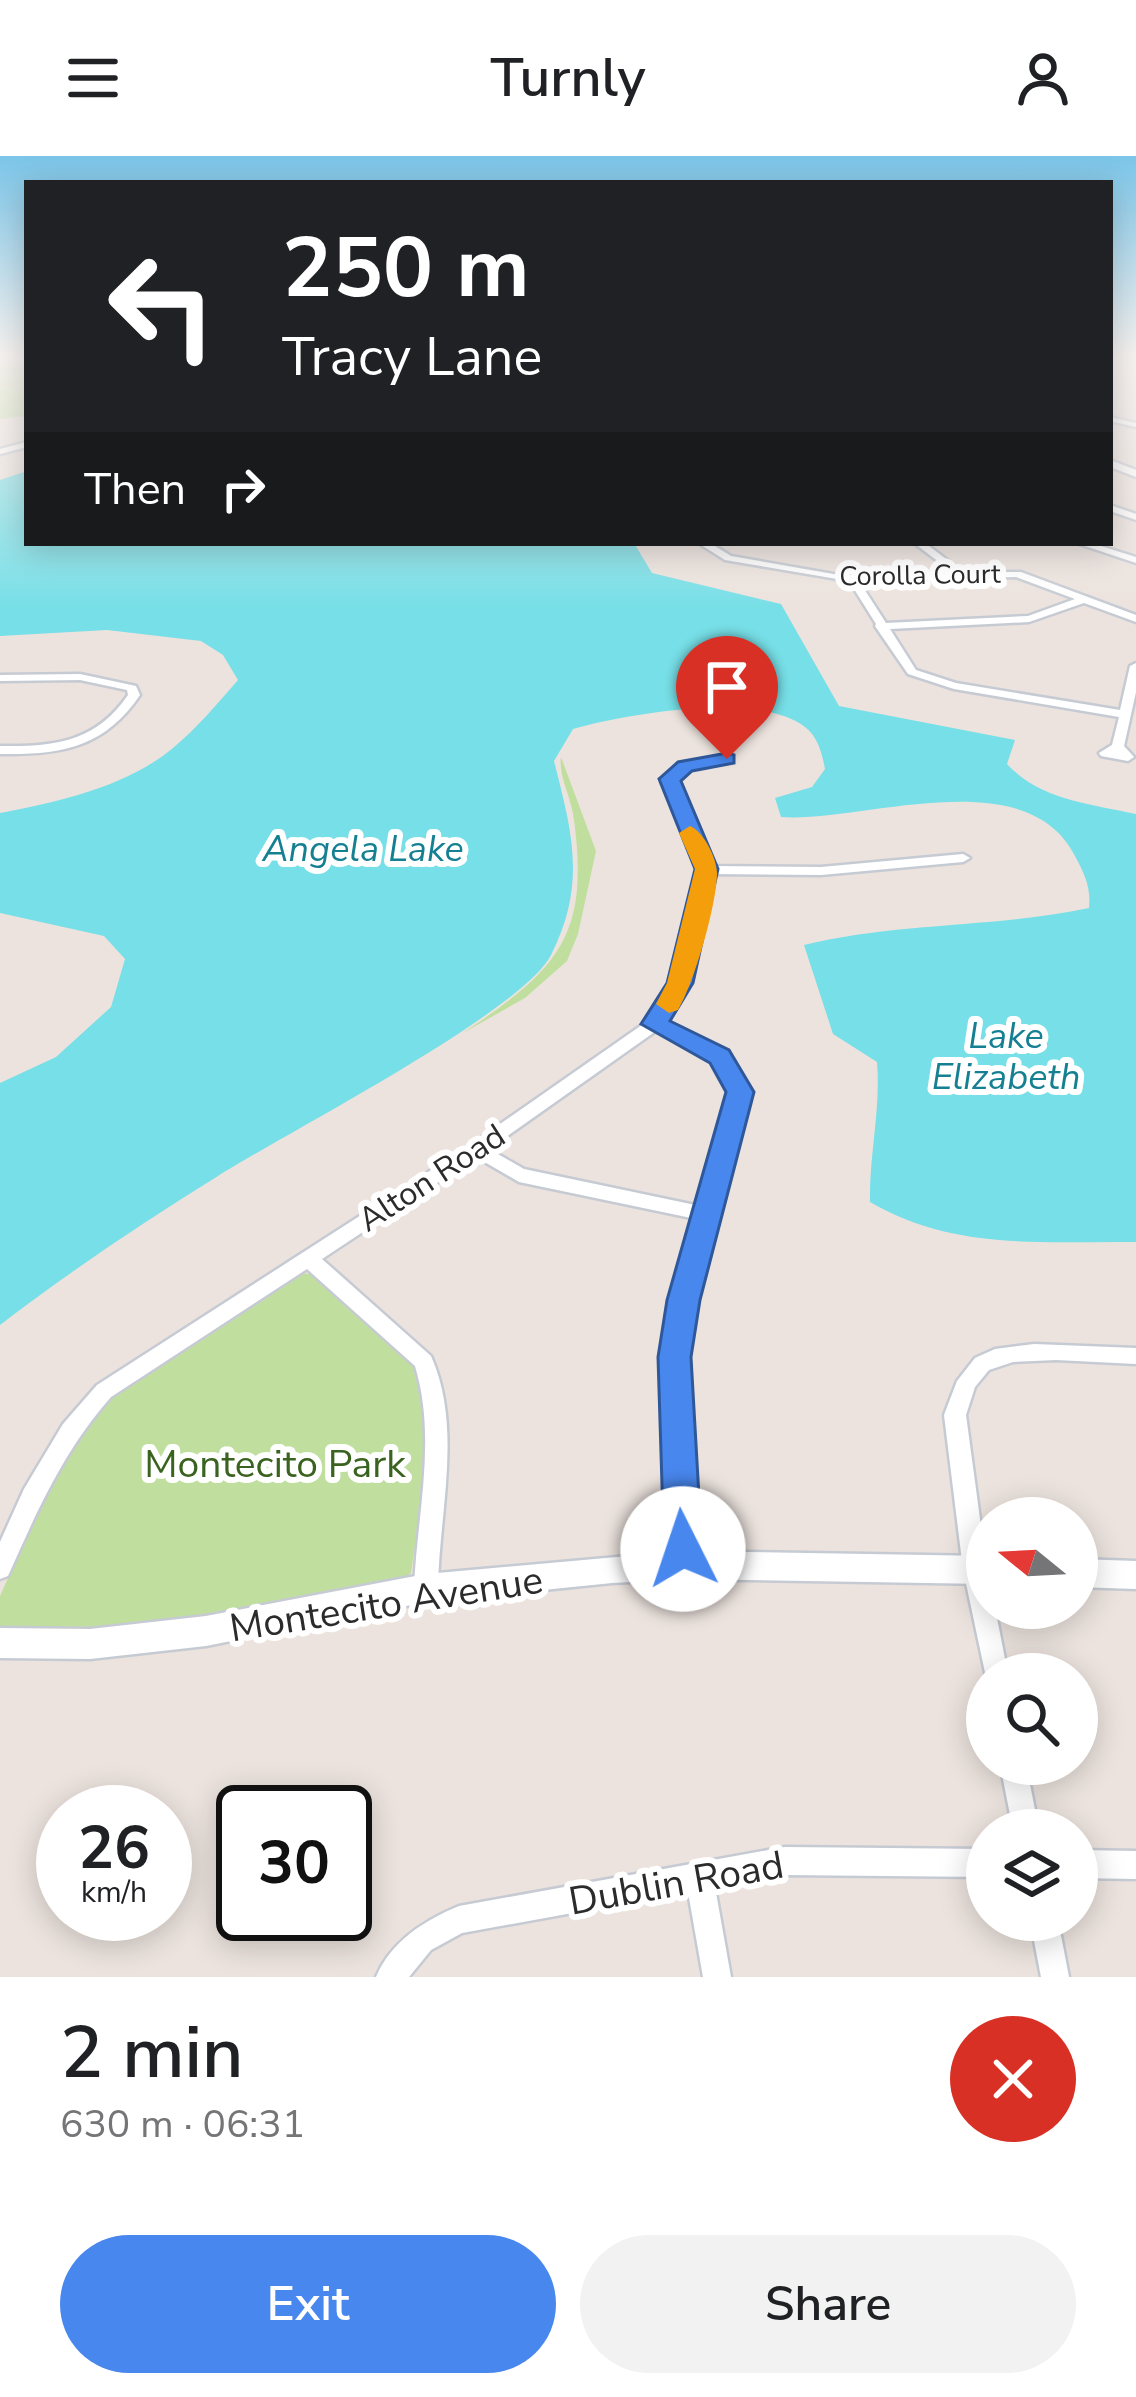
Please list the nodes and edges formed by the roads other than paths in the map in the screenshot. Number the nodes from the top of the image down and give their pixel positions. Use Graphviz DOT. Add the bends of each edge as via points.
graph roads {
  1 [pos="708,546"];
  2 [pos="923,546"];
  3 [pos="1091,546"];
  4 [pos="1136,560"];
  5 [pos="960,574"];
  6 [pos="852,578"];
  7 [pos="1086,599"];
  8 [pos="1136,619"];
  9 [pos="880,626"];
  10 [pos="1136,667"];
  11 [pos="2,682"];
  12 [pos="1123,714"];
  13 [pos="1118,747"];
  14 [pos="0,750"];
  15 [pos="727,759"];
  16 [pos="963,858"];
  17 [pos="706,869"];
  18 [pos="655,1024"];
  19 [pos="476,1149"];
  20 [pos="707,1214"];
  21 [pos="308,1258"];
  22 [pos="1136,1356"];
  23 [pos="969,1497"];
  24 [pos="684,1565"];
  25 [pos="0,1568"];
  26 [pos="966,1569"];
  27 [pos="1098,1574"];
  28 [pos="1136,1575"];
  29 [pos="426,1588"];
  30 [pos="0,1643"];
  31 [pos="966,1862"];
  32 [pos="1098,1864"];
  33 [pos="1136,1865"];
  34 [pos="699,1876"];
  35 [pos="1048,1941"];
  36 [pos="391,1977"];
  37 [pos="717,1977"];
  38 [pos="1055,1977"];
  1 -- 6 [label="street, Corolla Court" via="728,558"];
  2 -- 5 [label="street"];
  3 -- 4 [label="street"];
  5 -- 6 [label="street, Corolla Court"];
  5 -- 7 [label="street, Corolla Court" via="1017,574"];
  6 -- 9 [label="street"];
  7 -- 8 [label="street, Corolla Court"];
  7 -- 9 [label="street" via="1029,619"];
  9 -- 12 [label="street" via="901,660 929,680"];
  10 -- 12 [label="street"];
  11 -- 14 [label="street" via="106,680 134,695 79,743"];
  12 -- 13 [label="street"];
  15 -- 17 [label="street" via="686,766 670,779"];
  16 -- 17 [label="street" via="821,871"];
  17 -- 18 [label="street, Alton Road" via="680,983"];
  18 -- 19 [label="street, Alton Road"];
  18 -- 20 [label="street" via="720,1057 740,1092"];
  19 -- 20 [label="street" via="519,1174"];
  19 -- 21 [label="street, Alton Road"];
  20 -- 24 [label="street" via="674,1357"];
  21 -- 25 [label="street, Alton Road" via="104,1391 75,1420 45,1465"];
  21 -- 29 [label="street" via="424,1362 438,1420"];
  22 -- 23 [label="street" via="1005,1354 981,1365 960,1391 955,1414"];
  24 -- 26 [label="street, Montecito Avenue"];
  24 -- 29 [label="street, Montecito Avenue"];
  27 -- 28 [label="street"];
  29 -- 30 [label="street, Montecito Avenue" via="206,1631 90,1645"];
  31 -- 34 [label="street, Dublin Road" via="785,1861"];
  32 -- 33 [label="street"];
  34 -- 36 [label="street, Dublin Road" via="459,1920 421,1940"];
  34 -- 37 [label="street"];
  35 -- 38 [label="street"];
}
